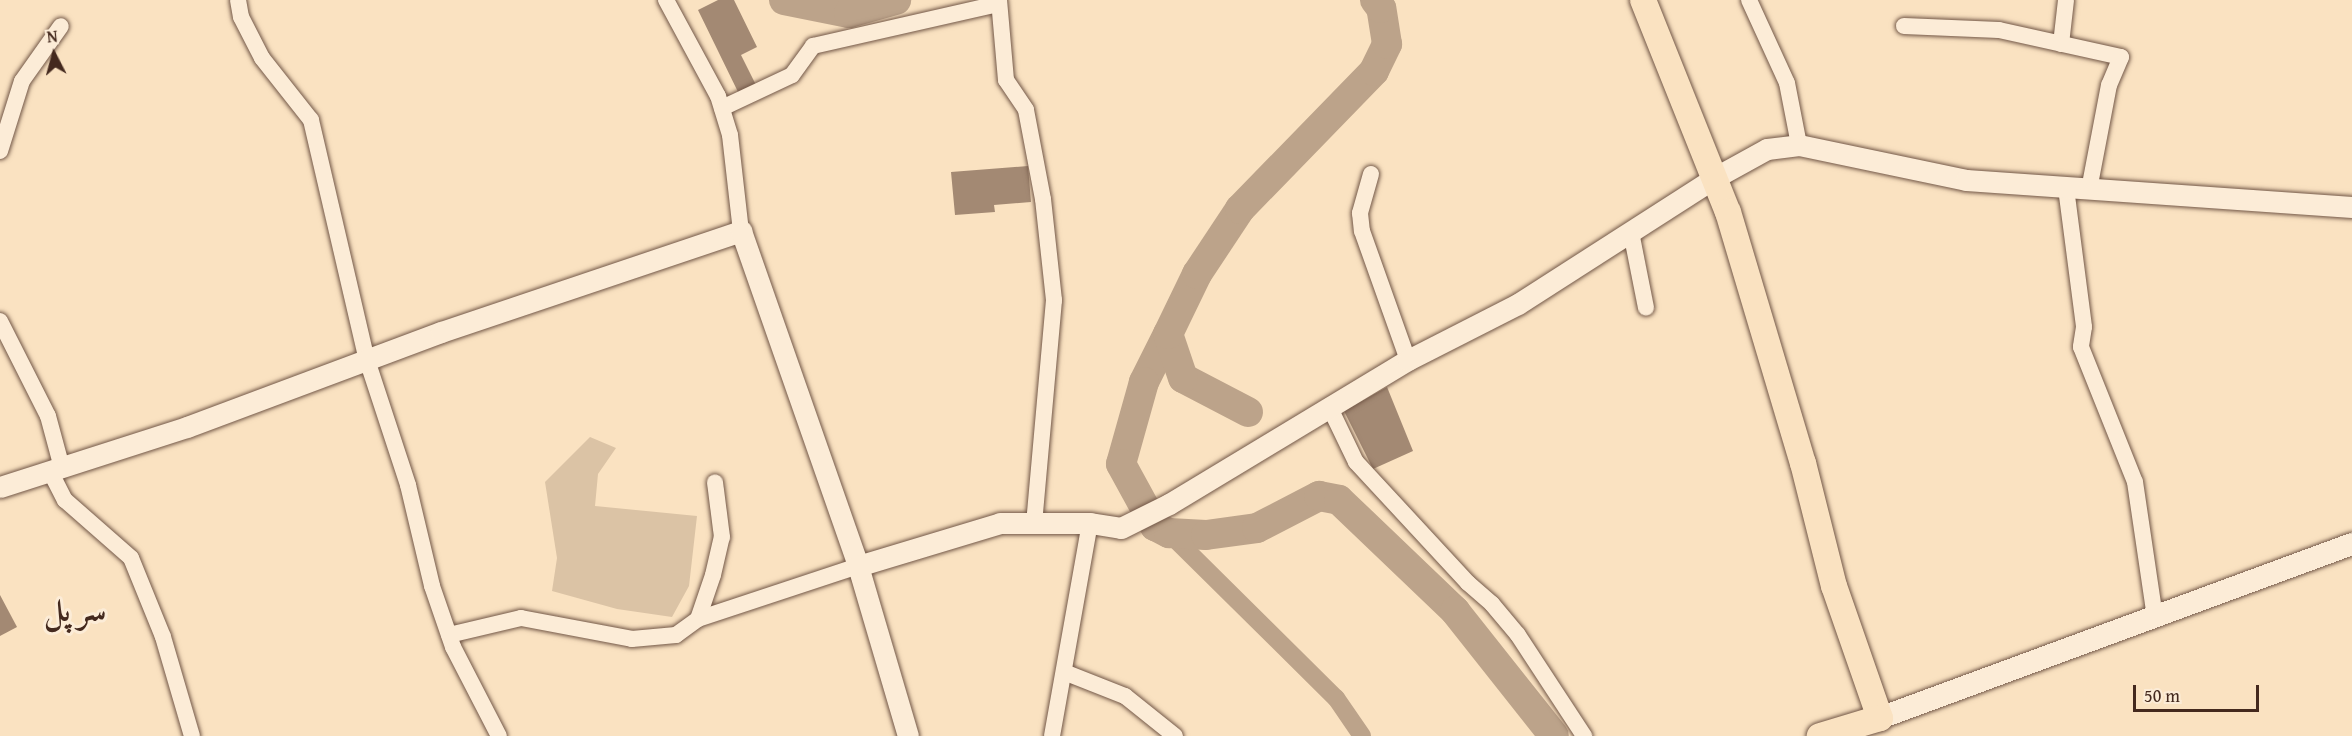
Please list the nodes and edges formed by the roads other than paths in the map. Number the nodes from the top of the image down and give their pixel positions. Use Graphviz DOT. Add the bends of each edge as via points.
graph roads {
  1 [pos="238,0"];
  2 [pos="666,0"];
  3 [pos="1643,0"];
  4 [pos="1749,0"];
  5 [pos="2066,0"];
  6 [pos="999,2"];
  7 [pos="61,26"];
  8 [pos="1904,26"];
  9 [pos="2061,44"];
  10 [pos="722,108"];
  11 [pos="1799,145"];
  12 [pos="0,150"];
  13 [pos="1371,174"];
  14 [pos="1716,177"];
  15 [pos="2066,188"];
  16 [pos="2089,190"];
  17 [pos="2352,207"];
  18 [pos="741,231"];
  19 [pos="1631,232"];
  20 [pos="1646,308"];
  21 [pos="0,321"];
  22 [pos="367,360"];
  23 [pos="1408,360"];
  24 [pos="1329,405"];
  25 [pos="56,470"];
  26 [pos="716,482"];
  27 [pos="0,487"];
  28 [pos="1034,522"];
  29 [pos="1090,523"];
  30 [pos="2352,544"];
  31 [pos="858,566"];
  32 [pos="2155,617"];
  33 [pos="698,619"];
  34 [pos="449,635"];
  35 [pos="1064,672"];
  36 [pos="1880,718"];
  37 [pos="192,736"];
  38 [pos="499,736"];
  39 [pos="908,736"];
  40 [pos="1052,736"];
  41 [pos="1175,736"];
  42 [pos="1584,736"];
  43 [pos="1821,736"];
  1 -- 22 [label="street" via="241,17 262,58 311,120"];
  2 -- 10 [label="street"];
  3 -- 14 [label="main road"];
  4 -- 11 [label="street" via="1787,84"];
  5 -- 9 [label="street"];
  6 -- 10 [label="street" via="813,46 792,75"];
  6 -- 28 [label="street" via="1006,80 1026,110 1043,199 1054,300"];
  7 -- 12 [label="street" via="22,81"];
  8 -- 9 [label="street" via="1999,30"];
  9 -- 16 [label="street" via="2121,57 2109,85"];
  10 -- 18 [label="street" via="730,135"];
  11 -- 14 [label="street" via="1767,149"];
  11 -- 15 [label="street" via="1966,180"];
  13 -- 23 [label="street" via="1360,213 1362,231"];
  14 -- 19 [label="street"];
  14 -- 36 [label="main road" via="1803,463 1834,586"];
  15 -- 16 [label="street"];
  15 -- 32 [label="street" via="2084,327 2080,347 2135,482"];
  16 -- 17 [label="street"];
  18 -- 22 [label="street"];
  18 -- 31 [label="street"];
  19 -- 20 [label="street"];
  19 -- 23 [label="street" via="1518,304"];
  21 -- 25 [label="street" via="48,416"];
  22 -- 25 [label="street" via="187,427"];
  22 -- 34 [label="street" via="408,485 432,586"];
  23 -- 24 [label="street"];
  24 -- 29 [label="street" via="1169,504 1121,528"];
  24 -- 42 [label="street" via="1356,462 1518,635"];
  25 -- 27 [label="street"];
  25 -- 37 [label="street" via="65,500 131,558 163,637"];
  26 -- 33 [label="street" via="722,537"];
  28 -- 29 [label="street"];
  28 -- 31 [label="street" via="1000,523"];
  29 -- 35 [label="street"];
  30 -- 32 [label="main road"];
  31 -- 33 [label="street"];
  31 -- 39 [label="street"];
  32 -- 36 [label="main road"];
  33 -- 34 [label="street" via="676,635 632,639 521,618"];
  34 -- 38 [label="street"];
  35 -- 40 [label="street"];
  35 -- 41 [label="street" via="1125,696"];
  36 -- 43 [label="main road"];
}
